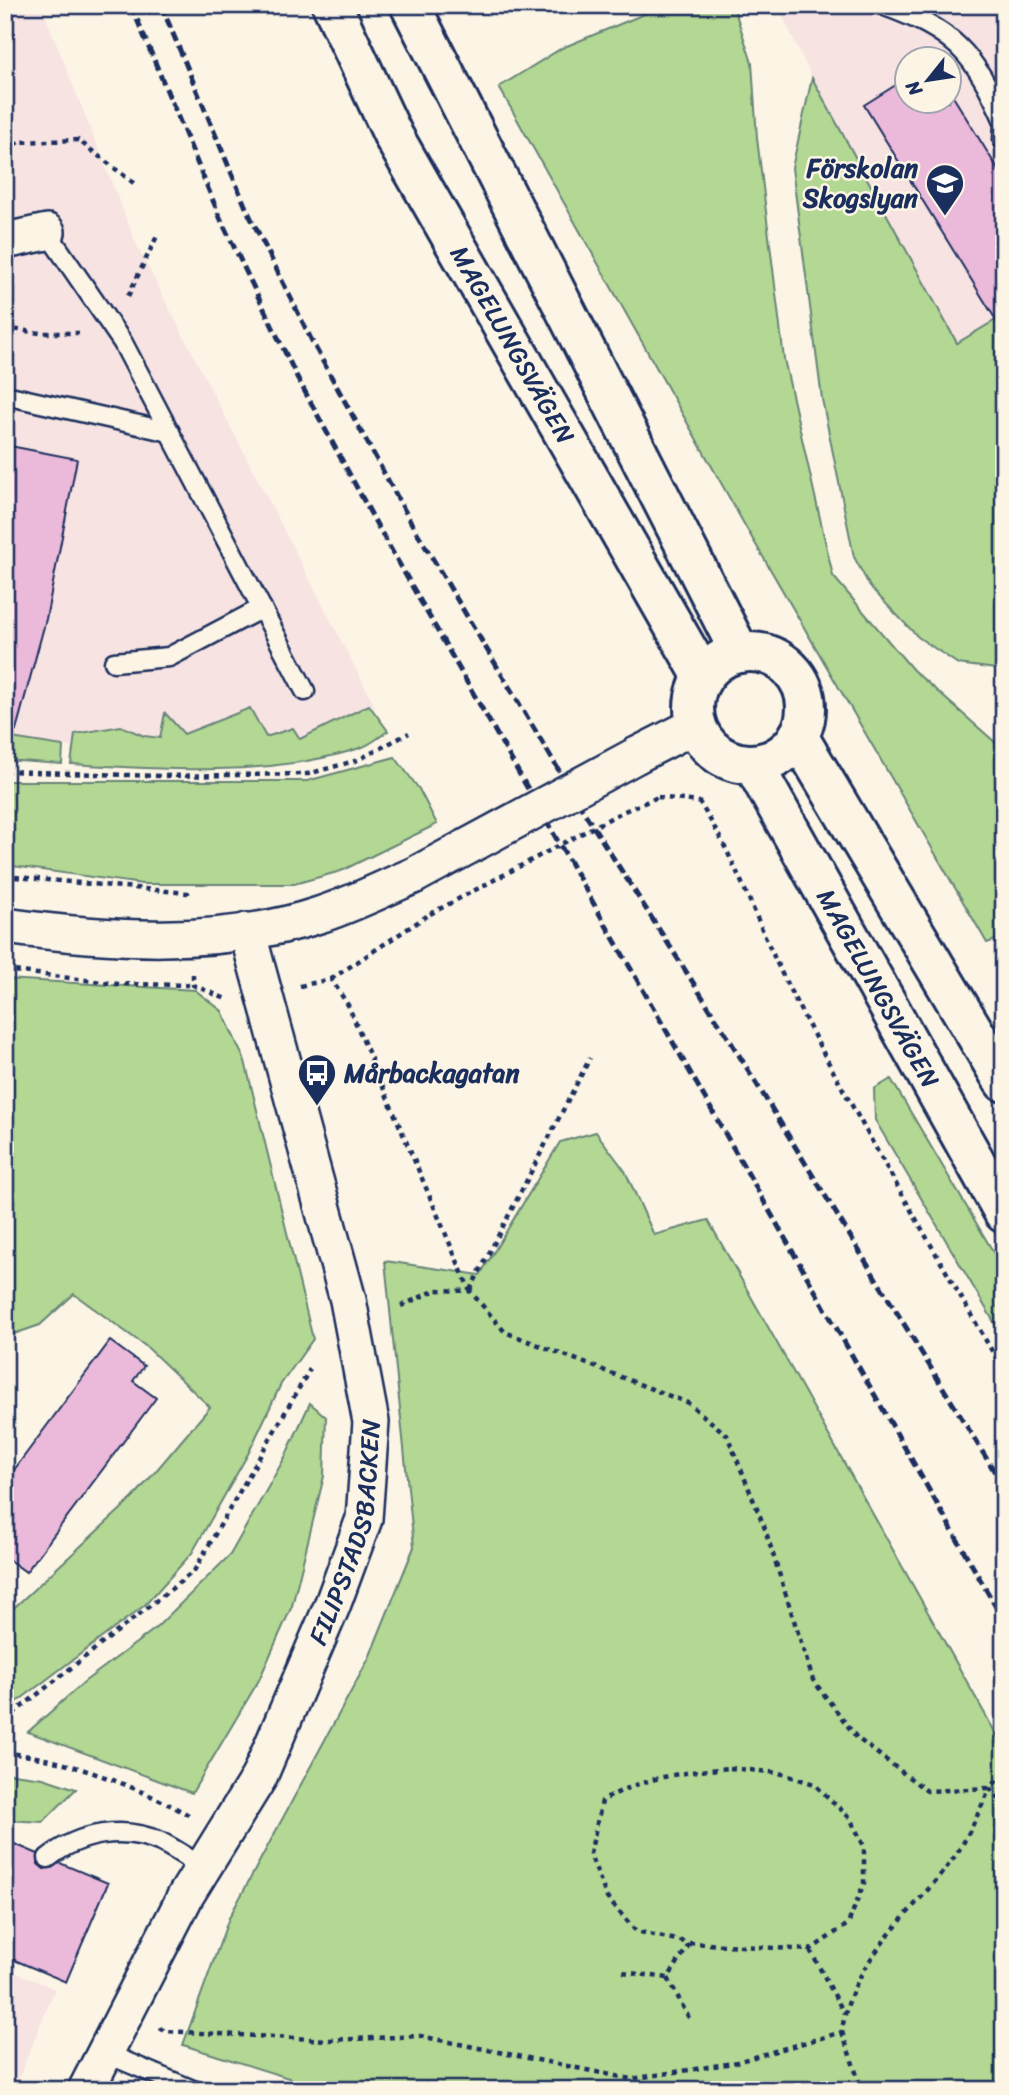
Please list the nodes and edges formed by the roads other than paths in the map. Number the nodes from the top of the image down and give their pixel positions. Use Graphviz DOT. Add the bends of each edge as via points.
graph roads {
  1 [pos="332,5"];
  2 [pos="410,5"];
  3 [pos="882,5"];
  4 [pos="1004,122"];
  5 [pos="1003,140"];
  6 [pos="47,232"];
  7 [pos="5,241"];
  8 [pos="5,395"];
  9 [pos="170,432"];
  10 [pos="262,608"];
  11 [pos="740,653"];
  12 [pos="114,662"];
  13 [pos="703,677"];
  14 [pos="305,691"];
  15 [pos="696,725"];
  16 [pos="798,736"];
  17 [pos="753,764"];
  18 [pos="5,926"];
  19 [pos="247,931"];
  20 [pos="1004,1082"];
  21 [pos="1004,1213"];
  22 [pos="48,1858"];
  23 [pos="189,1860"];
  24 [pos="106,2053"];
  25 [pos="86,2090"];
  26 [pos="193,2090"];
  1 -- 13 [label="main road, MAGELUNGSVÄGEN" via="394,137"];
  2 -- 11 [label="main road"];
  3 -- 4 [label="lane" via="923,20 964,48 984,76"];
  4 -- 5 [label="lane"];
  6 -- 7 [label="street"];
  6 -- 9 [label="lane" via="123,343"];
  8 -- 9 [label="lane"];
  9 -- 10 [label="lane"];
  10 -- 12 [label="lane" via="169,657"];
  10 -- 14 [label="lane"];
  11 -- 13 [label="main road" via="713,665"];
  11 -- 16 [label="main road" via="771,656 796,676 806,706"];
  13 -- 15 [label="main road" via="696,692"];
  15 -- 17 [label="main road" via="718,755"];
  15 -- 19 [label="street, bridge" via="413,876 320,915"];
  16 -- 17 [label="main road" via="771,760"];
  16 -- 20 [label="main road"];
  17 -- 21 [label="main road, MAGELUNGSVÄGEN"];
  18 -- 19 [label="street" via="132,939"];
  19 -- 23 [label="street, FILIPSTADSBACKEN" via="348,1300 370,1422 364,1519 259,1777"];
  22 -- 23 [label="lane" via="67,1843 110,1832 159,1842"];
  23 -- 24 [label="street, FILIPSTADSBACKEN"];
  24 -- 25 [label="street, FILIPSTADSBACKEN"];
  24 -- 26 [label="lane"];
}
